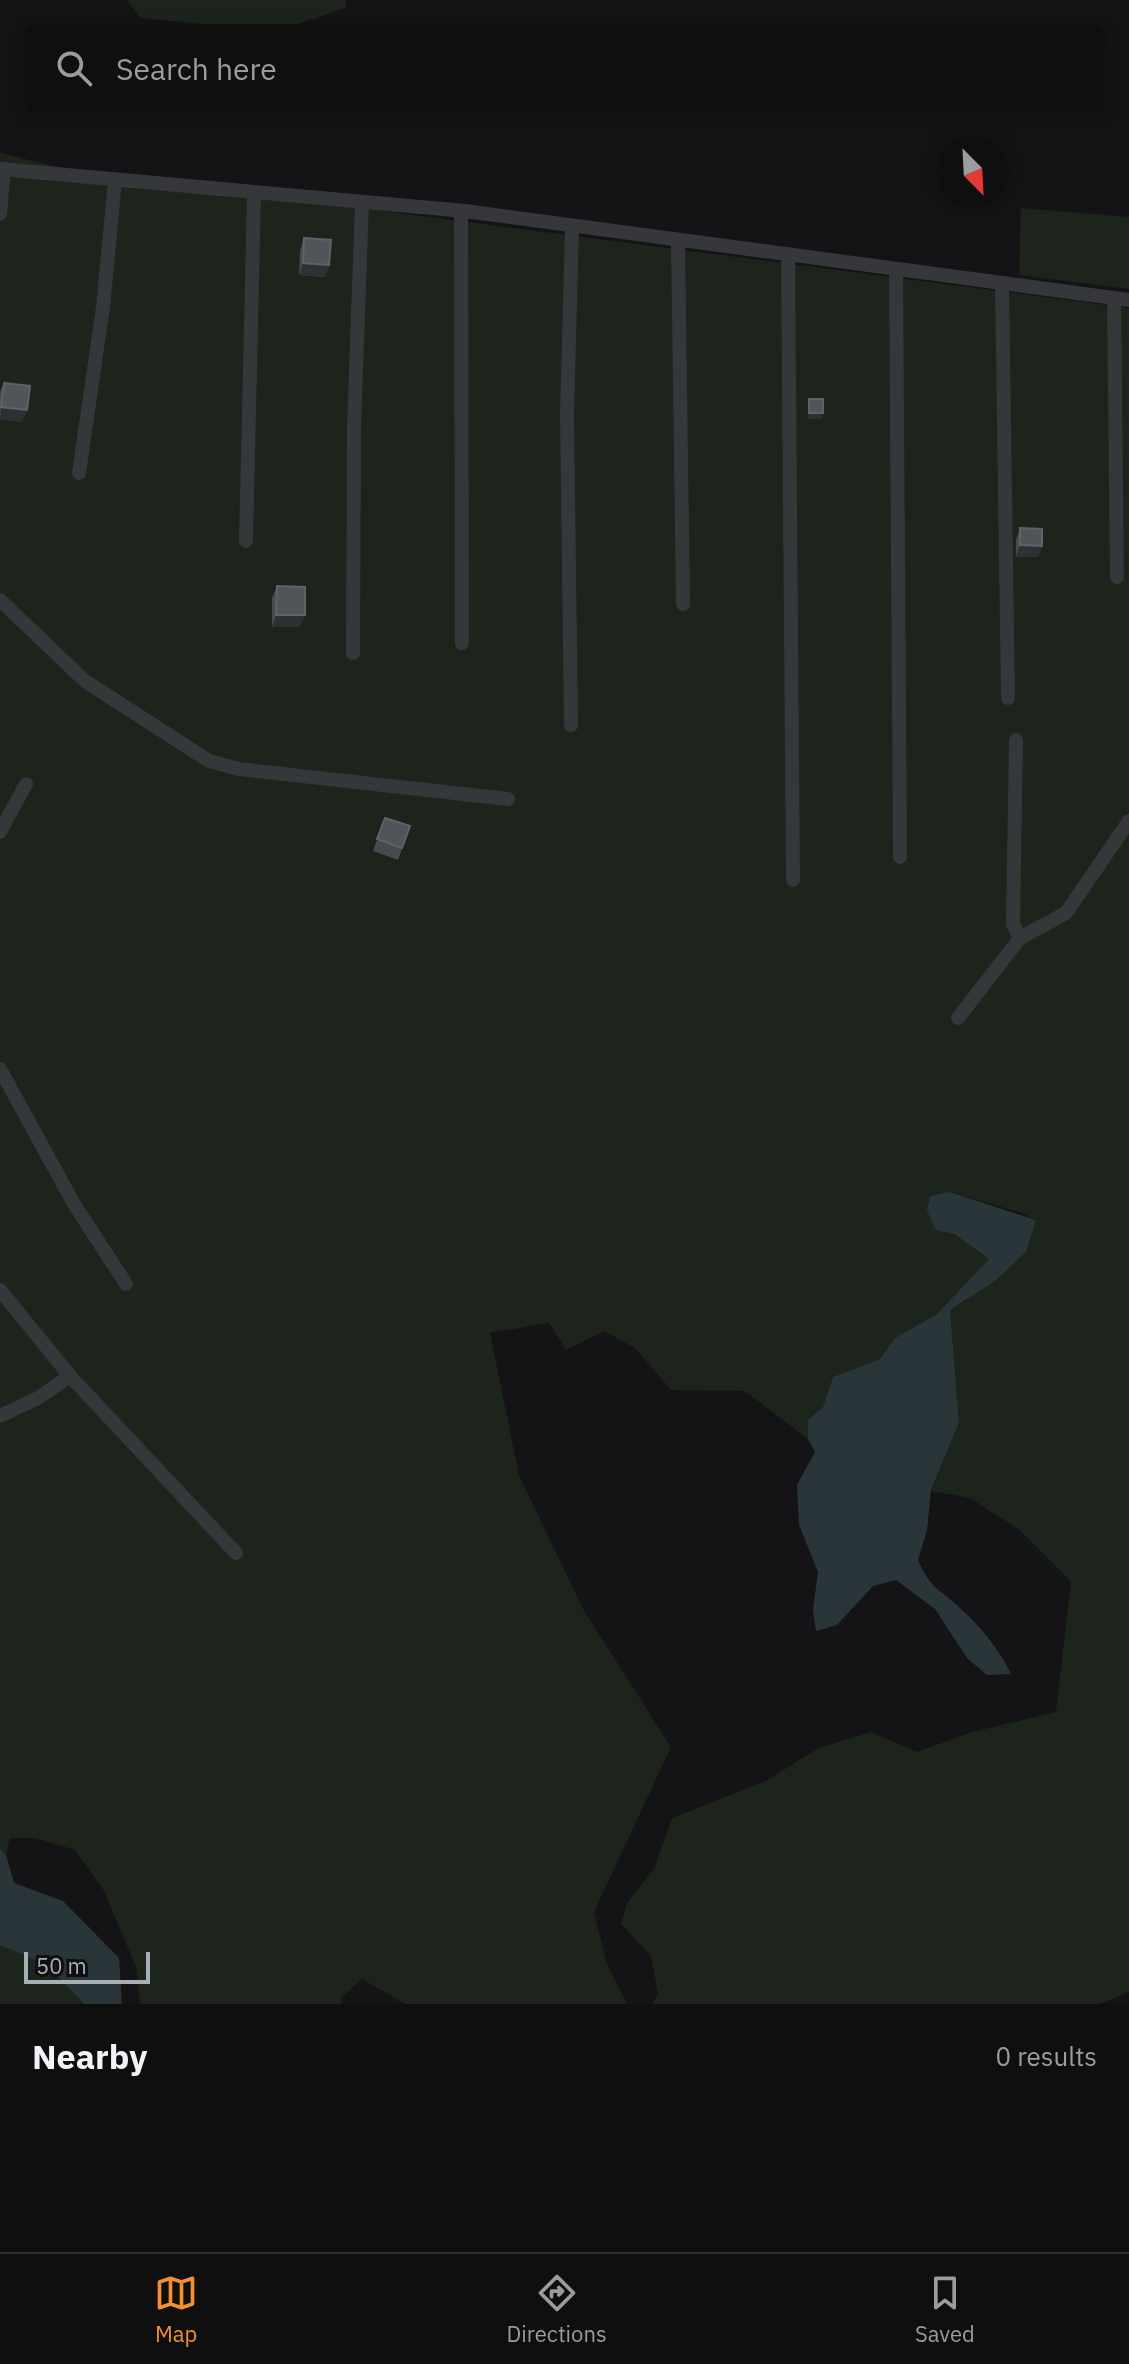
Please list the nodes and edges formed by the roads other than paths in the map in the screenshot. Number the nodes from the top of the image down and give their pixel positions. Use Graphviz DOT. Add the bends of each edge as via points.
graph roads {
  1 [pos="2,169"];
  2 [pos="115,181"];
  3 [pos="254,195"];
  4 [pos="362,202"];
  5 [pos="461,211"];
  6 [pos="0,214"];
  7 [pos="572,226"];
  8 [pos="678,240"];
  9 [pos="788,254"];
  10 [pos="896,269"];
  11 [pos="1002,283"];
  12 [pos="1122,299"];
  13 [pos="79,473"];
  14 [pos="246,541"];
  15 [pos="1117,577"];
  16 [pos="0,600"];
  17 [pos="683,604"];
  18 [pos="462,643"];
  19 [pos="353,653"];
  20 [pos="1008,698"];
  21 [pos="571,725"];
  22 [pos="1016,740"];
  23 [pos="26,784"];
  24 [pos="508,799"];
  25 [pos="1129,821"];
  26 [pos="0,832"];
  27 [pos="900,857"];
  28 [pos="793,880"];
  29 [pos="1020,938"];
  30 [pos="958,1018"];
  31 [pos="0,1069"];
  32 [pos="126,1284"];
  33 [pos="0,1290"];
  34 [pos="70,1376"];
  35 [pos="0,1416"];
  36 [pos="236,1553"];
  1 -- 2 [label="street"];
  1 -- 6 [label="street"];
  2 -- 3 [label="street"];
  2 -- 13 [label="street"];
  3 -- 4 [label="street"];
  3 -- 14 [label="street"];
  4 -- 5 [label="street"];
  4 -- 19 [label="street"];
  5 -- 7 [label="street"];
  5 -- 18 [label="street"];
  7 -- 8 [label="street"];
  7 -- 21 [label="street" via="567,416"];
  8 -- 9 [label="street"];
  8 -- 17 [label="street"];
  9 -- 10 [label="street"];
  9 -- 28 [label="street"];
  10 -- 11 [label="street"];
  10 -- 27 [label="street"];
  11 -- 12 [label="street"];
  11 -- 20 [label="street"];
  12 -- 15 [label="street"];
  16 -- 24 [label="street" via="85,681 209,761 239,769"];
  22 -- 29 [label="street" via="1013,924"];
  23 -- 26 [label="street"];
  25 -- 29 [label="street" via="1066,913"];
  29 -- 30 [label="street"];
  31 -- 32 [label="street" via="74,1204"];
  33 -- 34 [label="street"];
  34 -- 35 [label="street"];
  34 -- 36 [label="street"];
}
